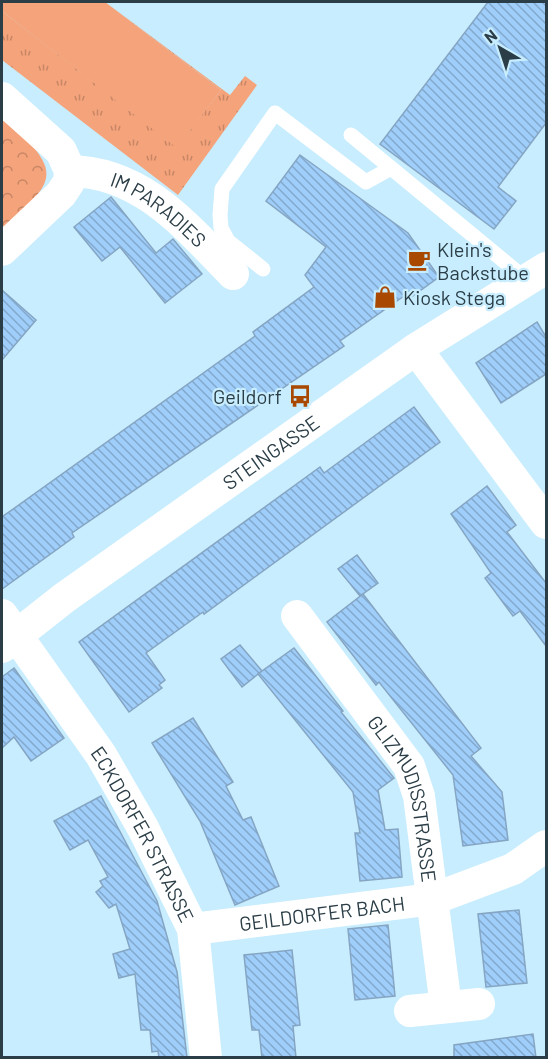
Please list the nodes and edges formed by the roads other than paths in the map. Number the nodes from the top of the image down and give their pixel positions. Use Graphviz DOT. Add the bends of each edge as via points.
graph roads {
  1 [pos="2,98"];
  2 [pos="351,135"];
  3 [pos="391,168"];
  4 [pos="70,171"];
  5 [pos="2,250"];
  6 [pos="248,271"];
  7 [pos="537,274"];
  8 [pos="416,349"];
  9 [pos="546,523"];
  10 [pos="297,616"];
  11 [pos="6,632"];
  12 [pos="546,846"];
  13 [pos="433,899"];
  14 [pos="193,929"];
  15 [pos="479,1004"];
  16 [pos="446,1007"];
  17 [pos="410,1011"];
  18 [pos="206,1058"];
  1 -- 4 [label="street" via="61,151"];
  2 -- 3 [label="lane"];
  3 -- 6 [label="lane" via="366,182 275,113 222,189 221,228"];
  3 -- 7 [label="lane"];
  4 -- 5 [label="street" via="69,182 61,194"];
  4 -- 6 [label="street, IM PARADIES" via="93,171 121,179 172,211"];
  7 -- 8 [label="street, STEINGASSE"];
  8 -- 9 [label="street"];
  8 -- 11 [label="street, STEINGASSE"];
  10 -- 13 [label="street, GLIZMUDISSTRASSE" via="409,766 419,795"];
  11 -- 14 [label="street, ECKDORFER STRASSE" via="100,755 144,828"];
  12 -- 13 [label="street, GEILDORFER BACH" via="513,869"];
  13 -- 14 [label="street, GEILDORFER BACH"];
  13 -- 16 [label="street, GLIZMUDISSTRASSE"];
  14 -- 18 [label="street, ECKDORFER STRASSE"];
  15 -- 16 [label="street"];
  16 -- 17 [label="street"];
}
